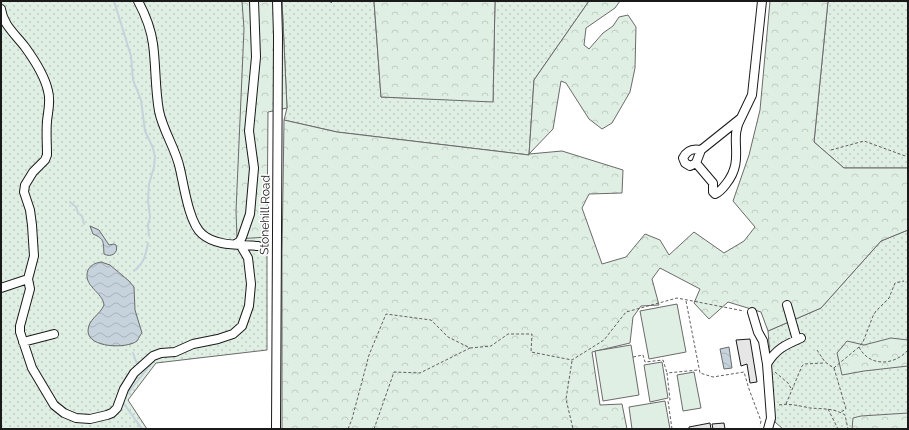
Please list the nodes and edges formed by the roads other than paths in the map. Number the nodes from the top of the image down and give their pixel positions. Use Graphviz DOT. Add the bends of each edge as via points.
graph roads {
  1 [pos="138,1"];
  2 [pos="254,1"];
  3 [pos="277,1"];
  4 [pos="762,1"];
  5 [pos="1,9"];
  6 [pos="741,118"];
  7 [pos="701,150"];
  8 [pos="178,154"];
  9 [pos="696,163"];
  10 [pos="185,174"];
  11 [pos="236,244"];
  12 [pos="258,246"];
  13 [pos="28,279"];
  14 [pos="1,288"];
  15 [pos="787,305"];
  16 [pos="752,312"];
  17 [pos="54,334"];
  18 [pos="23,342"];
  19 [pos="767,364"];
  20 [pos="276,429"];
  21 [pos="768,429"];
  1 -- 11 [label="street" via="153,43 160,113 179,166 194,223 208,238 221,243"];
  2 -- 11 [label="street" via="256,57 249,131 254,168 250,214 242,237"];
  3 -- 20 [label="street, Stonehill Road"];
  4 -- 6 [label="street" via="752,95"];
  5 -- 13 [label="street" via="11,31 25,47 48,91 47,155 28,180 24,192 30,210 34,243 34,256"];
  6 -- 7 [label="street"];
  6 -- 9 [label="street" via="737,125 737,164 730,179 718,193 713,192 713,183"];
  7 -- 9 [label="street"];
  7 -- 9 [label="street" via="687,151 683,158 687,165"];
  8 -- 10 [label="street"];
  11 -- 12 [label="street"];
  11 -- 18 [label="street" via="241,246 248,258 251,284 249,306 242,326 218,340 153,356 134,373 112,413 99,418 82,419 59,410 36,376"];
  13 -- 14 [label="street"];
  13 -- 18 [label="street" via="30,289 20,326"];
  15 -- 19 [label="street" via="799,339 781,347"];
  16 -- 19 [label="street"];
  17 -- 18 [label="street"];
  19 -- 21 [label="street" via="771,418"];
}
